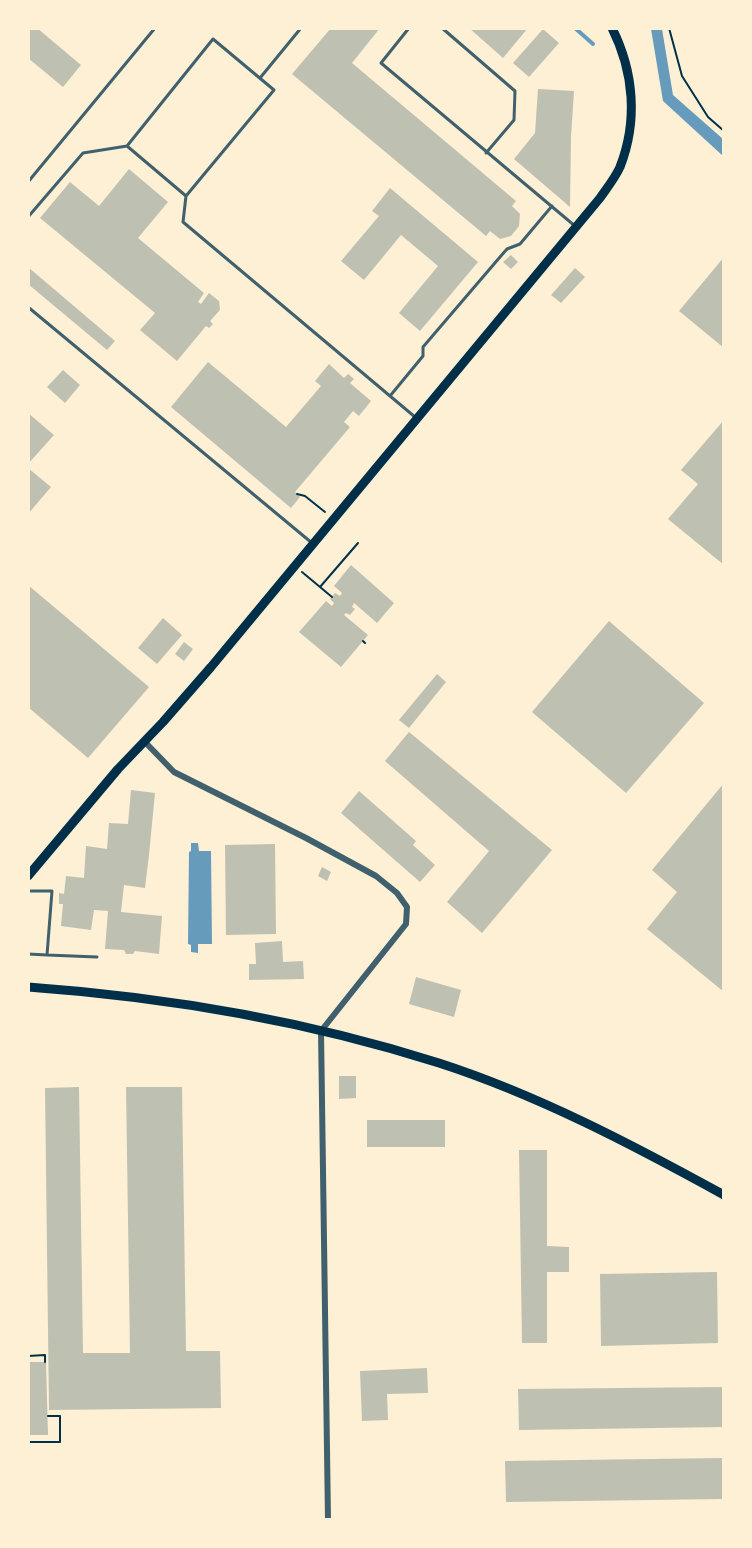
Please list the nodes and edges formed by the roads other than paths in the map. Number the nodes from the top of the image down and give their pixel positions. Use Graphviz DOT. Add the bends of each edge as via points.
graph roads {
  1 [pos="155,28"];
  2 [pos="301,28"];
  3 [pos="409,28"];
  4 [pos="442,28"];
  5 [pos="612,28"];
  6 [pos="260,78"];
  7 [pos="128,146"];
  8 [pos="486,153"];
  9 [pos="28,183"];
  10 [pos="186,196"];
  11 [pos="552,206"];
  12 [pos="28,217"];
  13 [pos="576,228"];
  14 [pos="28,306"];
  15 [pos="390,396"];
  16 [pos="418,419"];
  17 [pos="314,544"];
  18 [pos="144,741"];
  19 [pos="28,876"];
  20 [pos="28,891"];
  21 [pos="28,954"];
  22 [pos="47,955"];
  23 [pos="97,957"];
  24 [pos="28,987"];
  25 [pos="321,1031"];
  26 [pos="723,1196"];
  27 [pos="328,1520"];
  1 -- 9 [label="lane"];
  2 -- 6 [label="lane"];
  3 -- 8 [label="lane" via="381,63"];
  4 -- 8 [label="lane" via="515,91 514,120"];
  5 -- 13 [label="main road" via="629,75 631,117 619,170"];
  6 -- 7 [label="lane" via="213,39"];
  6 -- 10 [label="lane" via="274,90"];
  7 -- 10 [label="lane"];
  7 -- 12 [label="lane" via="83,153"];
  8 -- 11 [label="lane"];
  10 -- 15 [label="lane" via="183,222"];
  11 -- 13 [label="lane"];
  11 -- 15 [label="lane" via="520,244 507,249 492,266 423,347 423,356"];
  13 -- 16 [label="main road"];
  14 -- 17 [label="lane"];
  15 -- 16 [label="lane"];
  16 -- 17 [label="main road"];
  17 -- 18 [label="main road"];
  18 -- 19 [label="main road"];
  18 -- 25 [label="street" via="174,772 376,876 407,907 406,924"];
  20 -- 22 [label="lane" via="51,891"];
  21 -- 22 [label="lane"];
  22 -- 23 [label="lane"];
  24 -- 25 [label="main road" via="99,992 227,1011"];
  25 -- 26 [label="main road" via="483,1079 579,1121"];
  25 -- 27 [label="street"];
}
